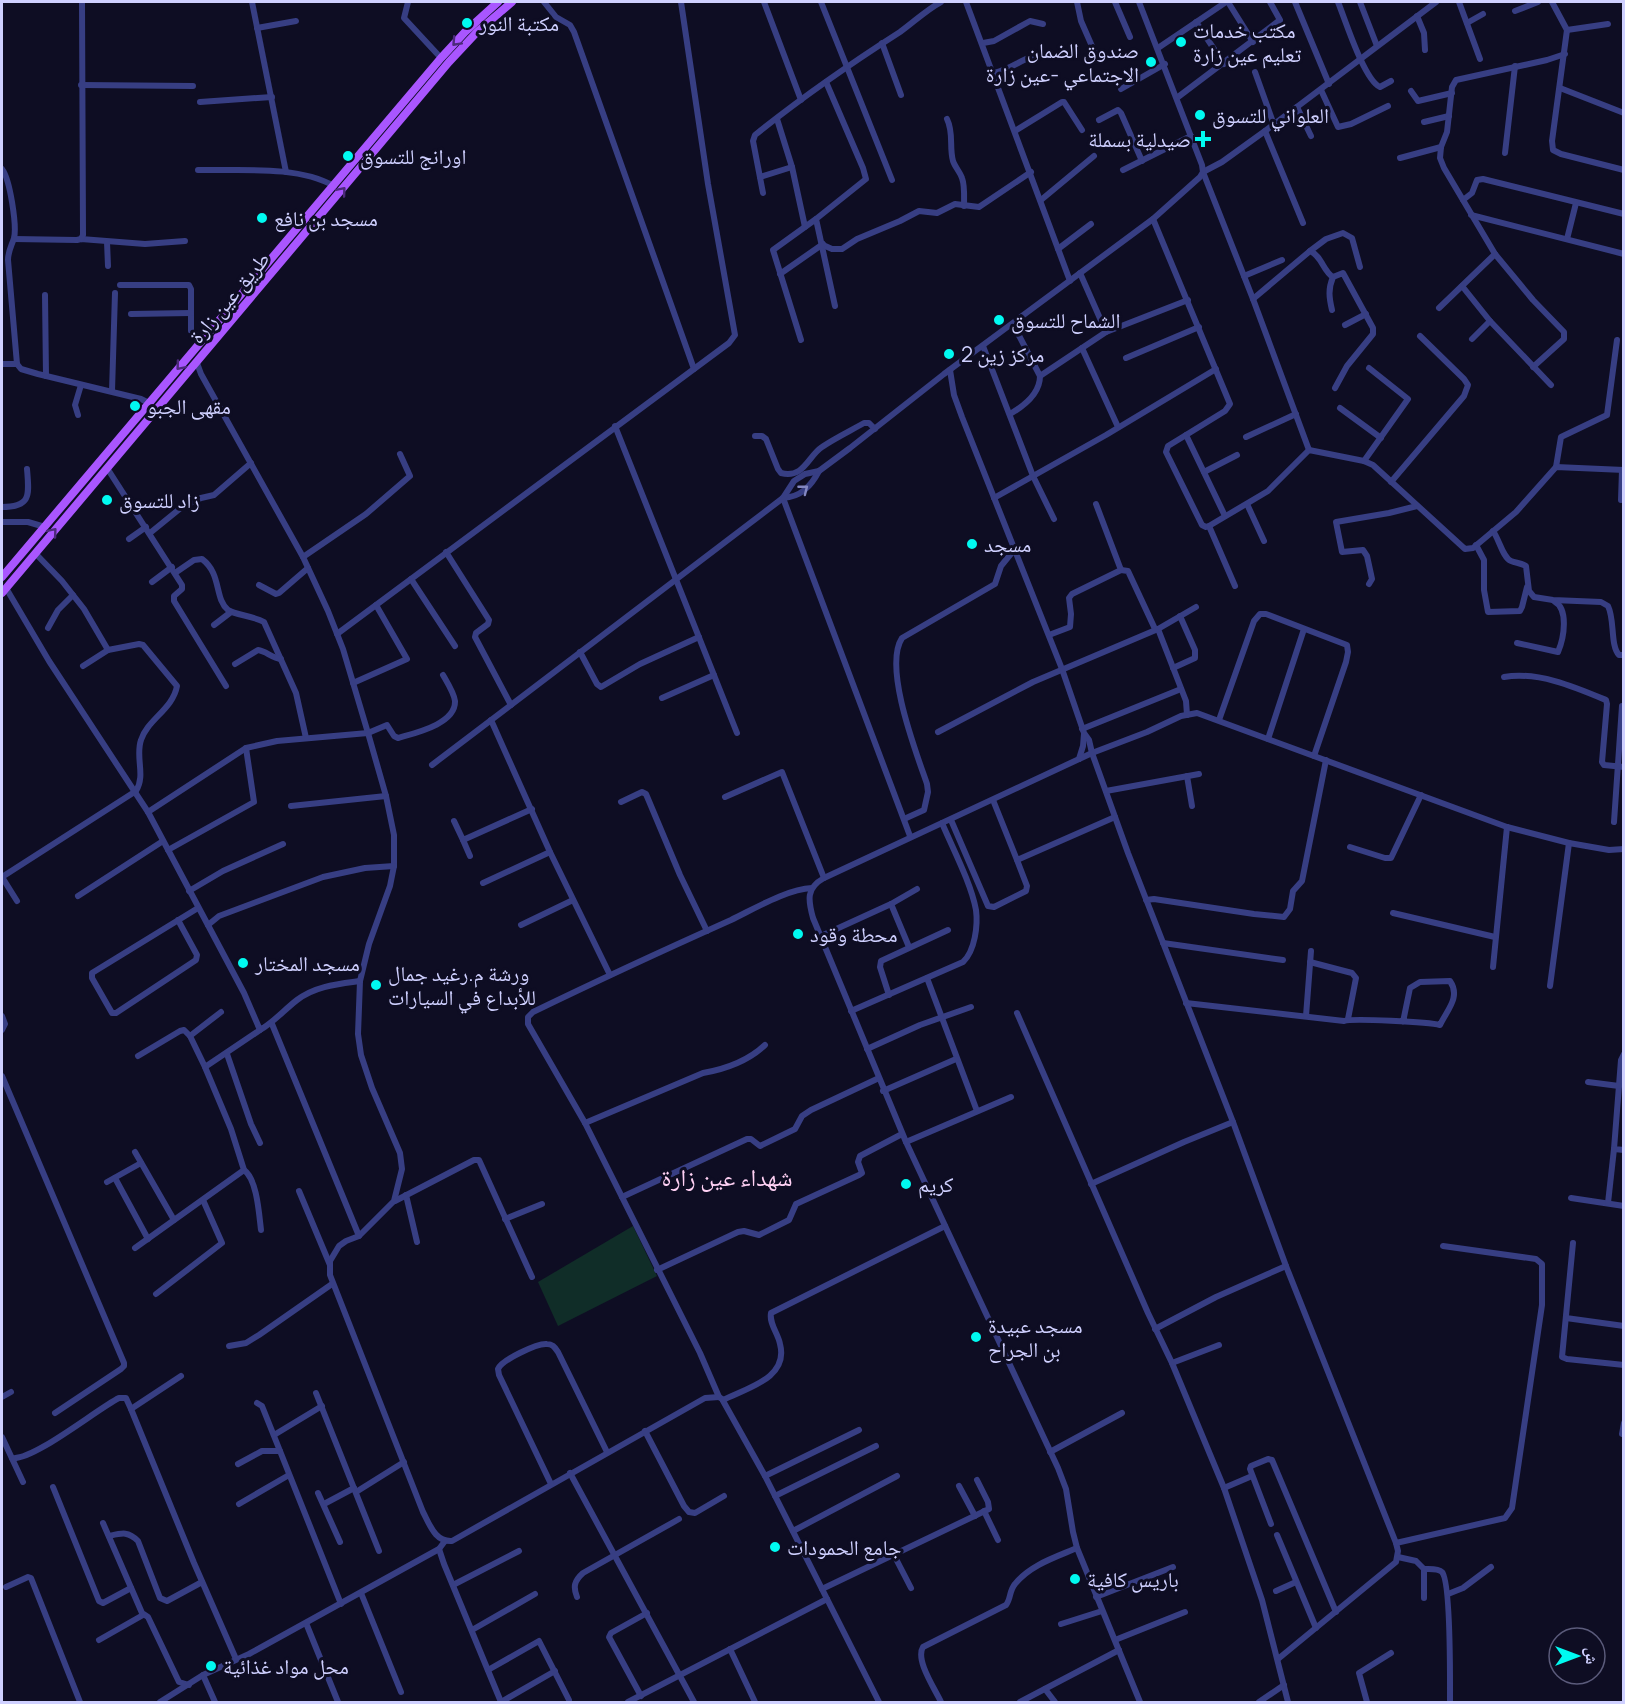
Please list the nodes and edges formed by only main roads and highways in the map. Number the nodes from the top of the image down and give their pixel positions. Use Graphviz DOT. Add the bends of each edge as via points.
graph roads {
  1 [pos="498,2"];
  2 [pos="512,2"];
  3 [pos="2,577"];
  4 [pos="4,590"];
  1 -- 3 [label="main road, طريق عين زارة, one-way" via="441,58"];
  4 -- 2 [label="main road, طريق عين زارة, one-way" via="458,52"];
}
